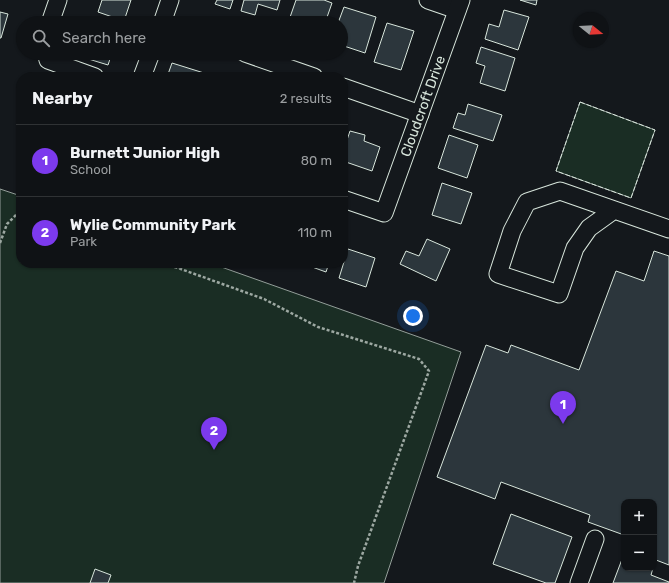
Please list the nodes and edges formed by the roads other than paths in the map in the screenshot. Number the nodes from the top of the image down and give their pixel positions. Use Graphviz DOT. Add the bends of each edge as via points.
graph roads {
  1 [pos="58,0"];
  2 [pos="170,0"];
  3 [pos="428,0"];
  4 [pos="459,5"];
  5 [pos="52,16"];
  6 [pos="164,16"];
  7 [pos="48,60"];
  8 [pos="148,60"];
  9 [pos="265,60"];
  10 [pos="81,72"];
  11 [pos="144,72"];
  12 [pos="300,72"];
  13 [pos="348,89"];
  14 [pos="420,114"];
  15 [pos="348,201"];
  16 [pos="614,210"];
  17 [pos="669,229"];
  18 [pos="595,539"];
  19 [pos="579,583"];
  1 -- 5 [label="street"];
  2 -- 6 [label="street"];
  3 -- 4 [label="street"];
  4 -- 14 [label="street, Cloudcroft Drive"];
  7 -- 10 [label="street"];
  8 -- 11 [label="street"];
  9 -- 12 [label="street"];
  13 -- 14 [label="street"];
  14 -- 15 [label="street, Cloudcroft Drive" via="384,213"];
  16 -- 16 [label="street" via="589,228 575,248 560,294 498,274 512,231 527,202 560,191"];
  16 -- 17 [label="street"];
  18 -- 19 [label="street"];
}
